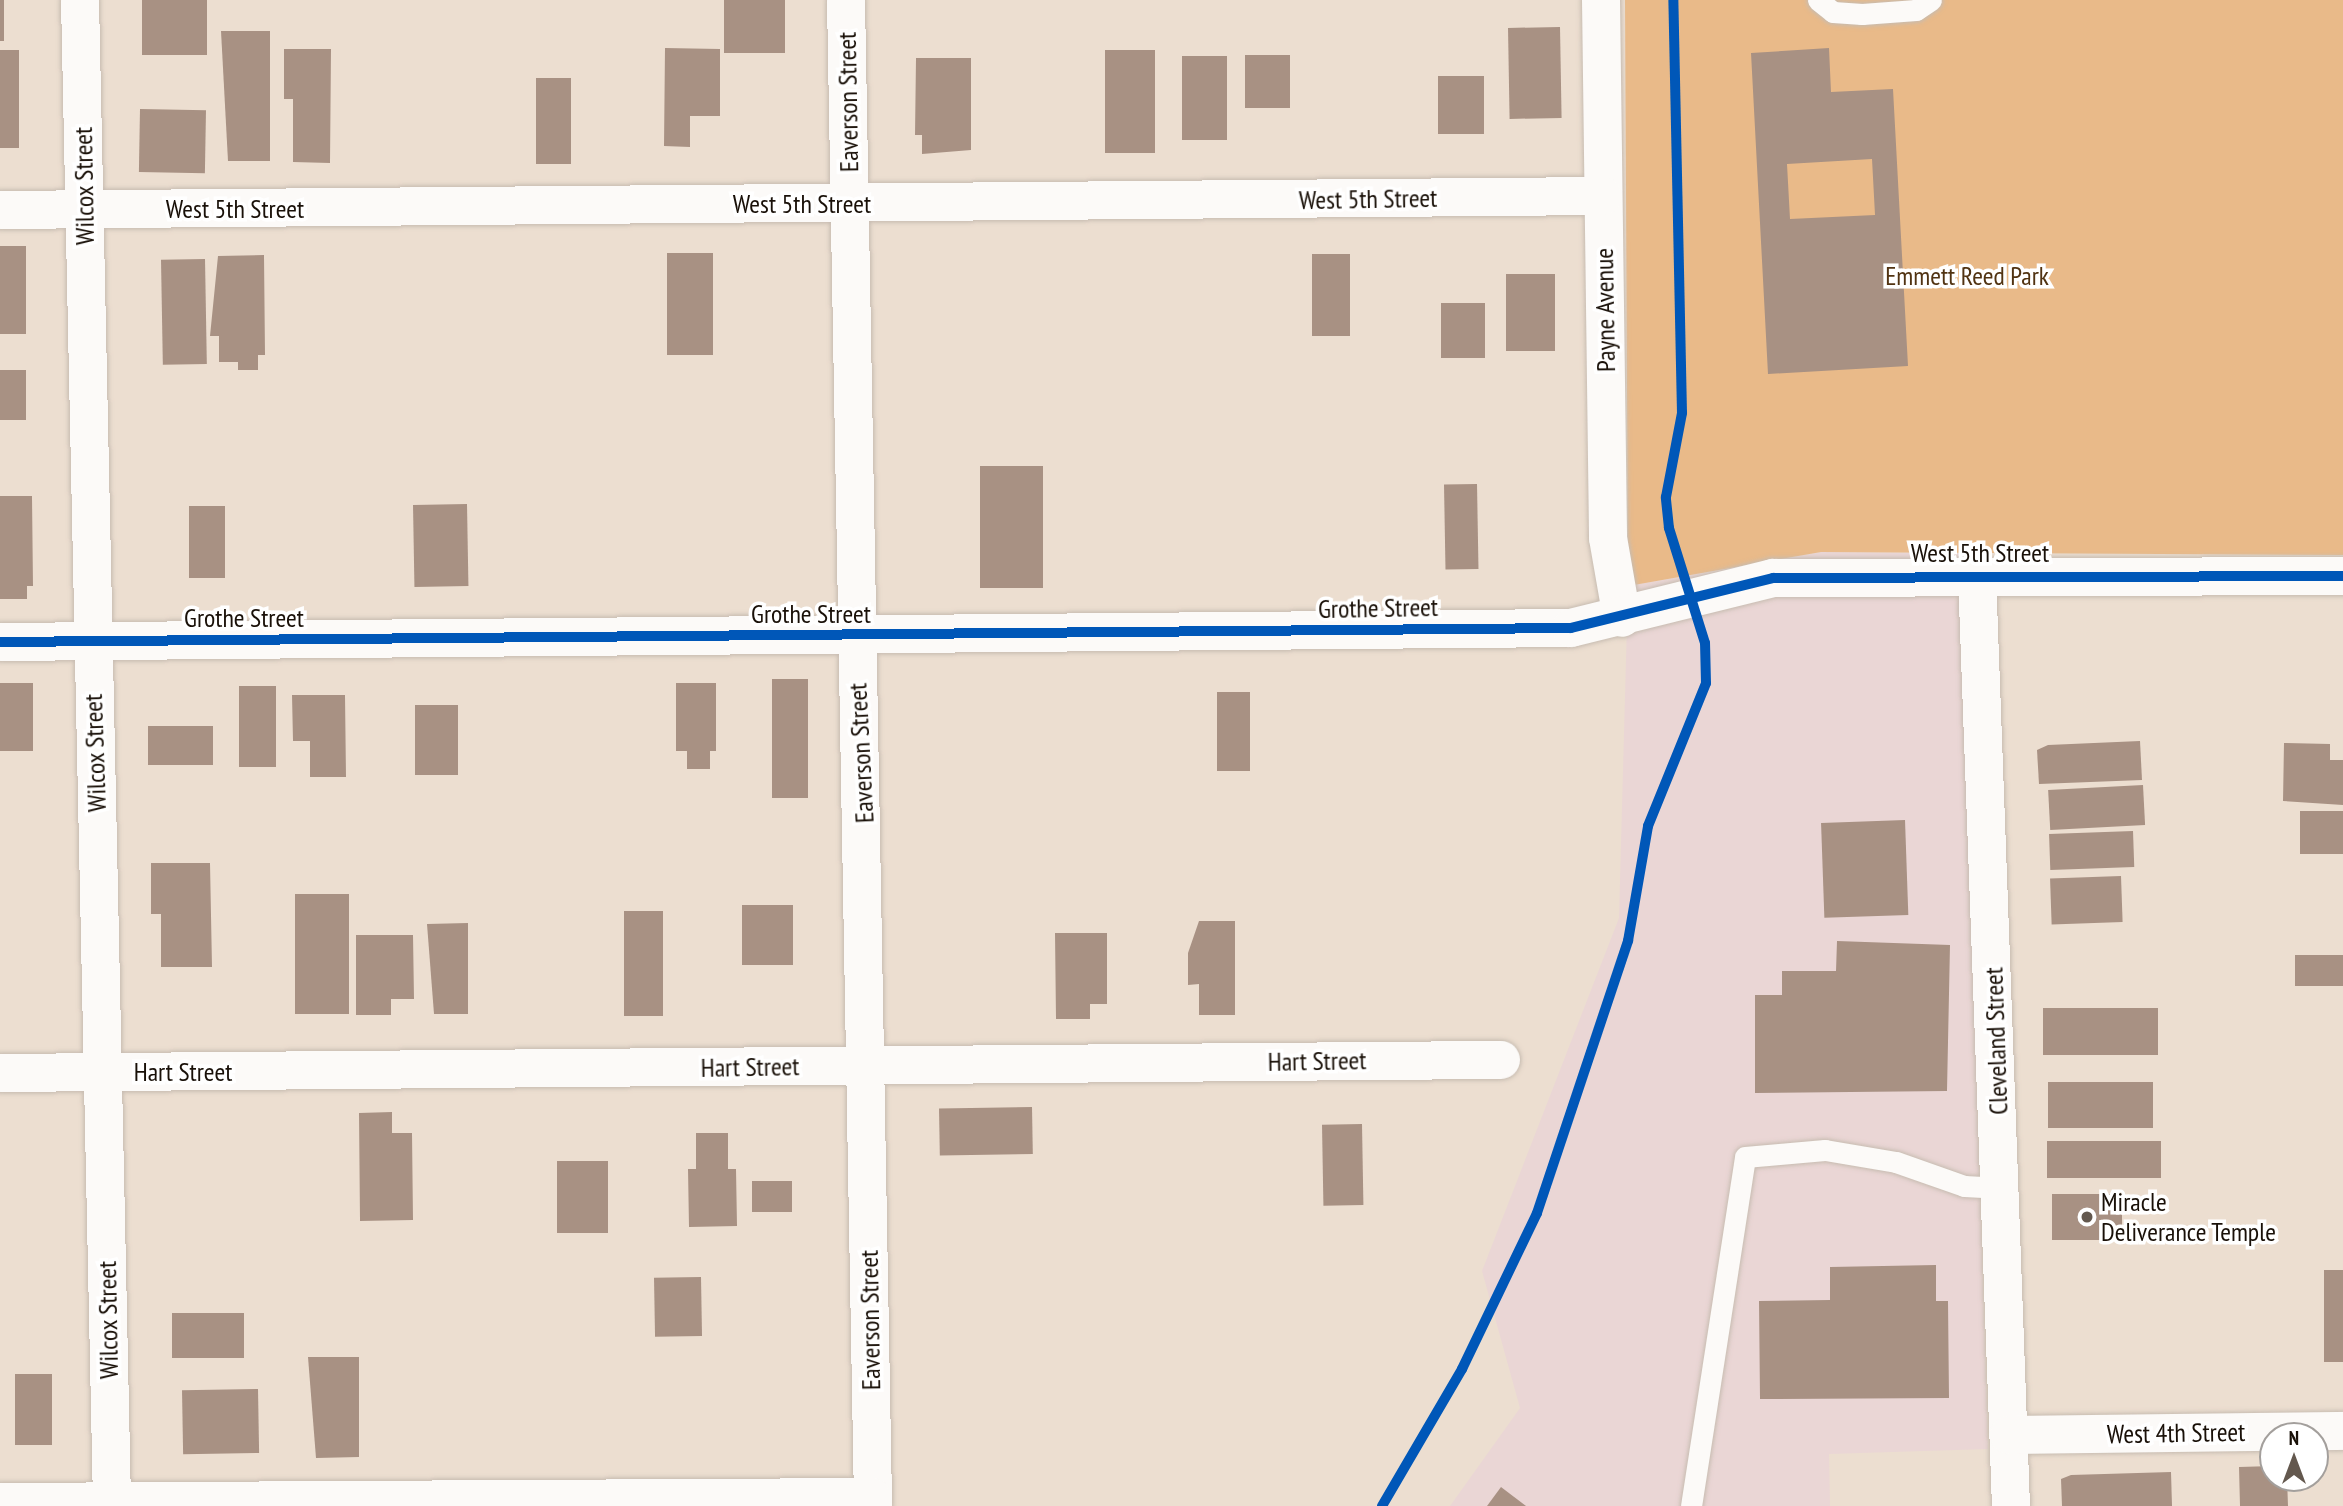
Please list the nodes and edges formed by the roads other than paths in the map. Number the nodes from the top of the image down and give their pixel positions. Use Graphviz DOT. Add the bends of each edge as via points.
graph roads {
  1 [pos="80,0"];
  2 [pos="846,0"];
  3 [pos="1601,0"];
  4 [pos="1818,0"];
  5 [pos="1931,0"];
  6 [pos="1603,196"];
  7 [pos="850,204"];
  8 [pos="0,210"];
  9 [pos="85,210"];
  10 [pos="1977,575"];
  11 [pos="2343,576"];
  12 [pos="1622,618"];
  13 [pos="856,636"];
  14 [pos="92,641"];
  15 [pos="0,642"];
  16 [pos="1501,1060"];
  17 [pos="867,1066"];
  18 [pos="0,1073"];
  19 [pos="105,1073"];
  20 [pos="2002,1188"];
  21 [pos="2343,1431"];
  22 [pos="2008,1435"];
  23 [pos="872,1501"];
  24 [pos="0,1502"];
  25 [pos="111,1504"];
  26 [pos="1691,1506"];
  27 [pos="2011,1506"];
  1 -- 9 [label="street, Wilcox Street"];
  2 -- 7 [label="street, Eaverson Street"];
  3 -- 6 [label="street, Payne Avenue"];
  4 -- 5 [label="lane" via="1833,12 1862,15 1916,10"];
  6 -- 7 [label="street, West 5th Street"];
  6 -- 12 [label="street, Payne Avenue" via="1608,538"];
  7 -- 9 [label="street, West 5th Street"];
  7 -- 13 [label="street, Eaverson Street"];
  8 -- 9 [label="street, West 5th Street"];
  9 -- 14 [label="street, Wilcox Street"];
  10 -- 11 [label="street, West 5th Street"];
  10 -- 12 [label="street, West 5th Street" via="1773,578"];
  10 -- 20 [label="street, Cleveland Street"];
  12 -- 13 [label="street, Grothe Street" via="1571,628"];
  13 -- 14 [label="street, Grothe Street"];
  13 -- 17 [label="street, Eaverson Street"];
  14 -- 15 [label="street, Grothe Street"];
  14 -- 19 [label="street, Wilcox Street"];
  16 -- 17 [label="street, Hart Street"];
  17 -- 19 [label="street, Hart Street"];
  17 -- 23 [label="street, Eaverson Street"];
  18 -- 19 [label="street, Hart Street"];
  19 -- 25 [label="street, Wilcox Street"];
  20 -- 22 [label="street, Cleveland Street"];
  20 -- 26 [label="lane" via="1964,1186 1896,1162 1825,1150 1745,1157"];
  21 -- 22 [label="street, West 4th Street"];
  22 -- 27 [label="street, Cleveland Street"];
  23 -- 25 [label="street"];
  24 -- 25 [label="street"];
}
